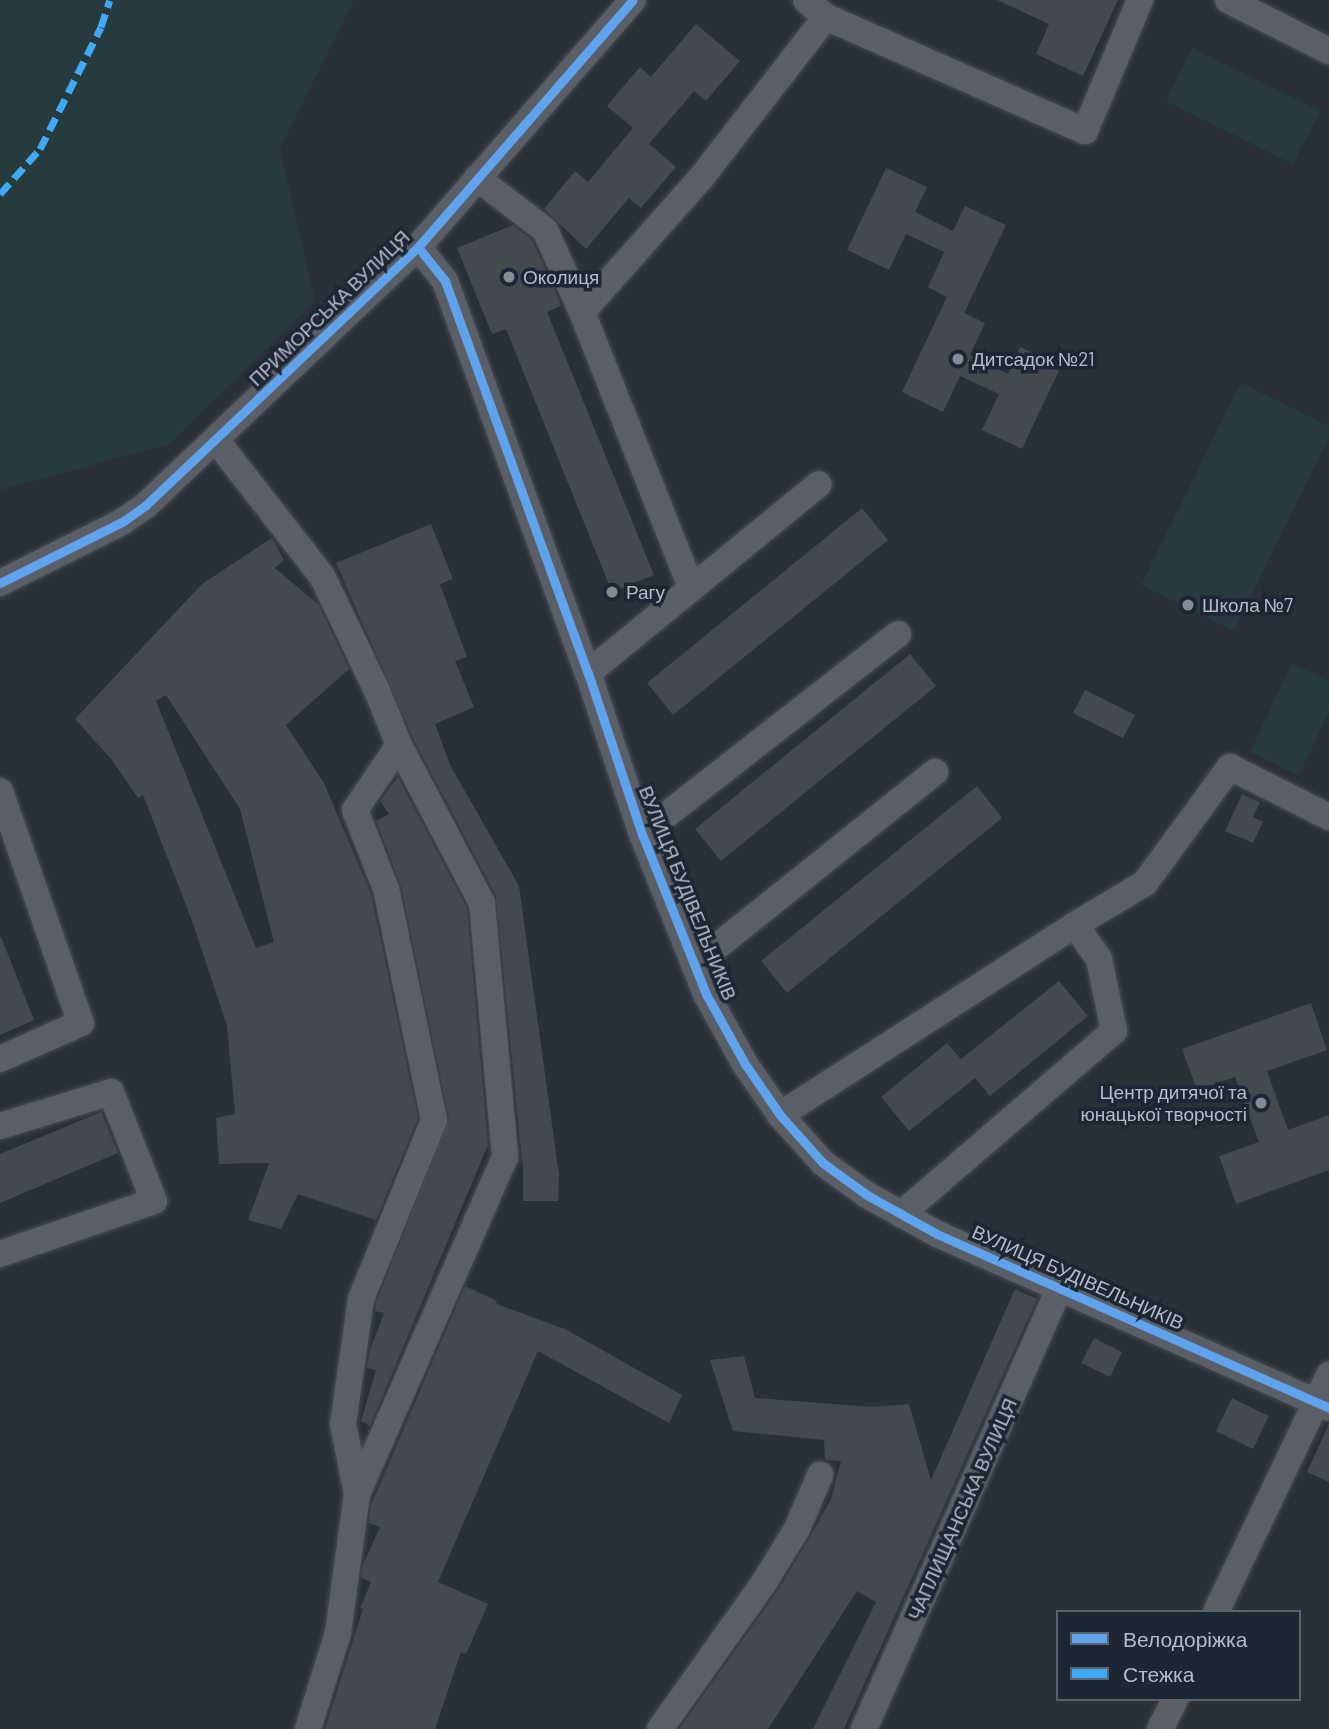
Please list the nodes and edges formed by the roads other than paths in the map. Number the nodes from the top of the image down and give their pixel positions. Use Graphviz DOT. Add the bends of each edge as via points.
graph roads {
  1 [pos="633,0"];
  2 [pos="1140,0"];
  3 [pos="1228,0"];
  4 [pos="816,8"];
  5 [pos="1329,51"];
  6 [pos="477,178"];
  7 [pos="418,247"];
  8 [pos="582,312"];
  9 [pos="216,440"];
  10 [pos="819,484"];
  11 [pos="0,583"];
  12 [pos="691,588"];
  13 [pos="898,634"];
  14 [pos="588,673"];
  15 [pos="399,745"];
  16 [pos="935,772"];
  17 [pos="0,791"];
  18 [pos="1329,817"];
  19 [pos="642,834"];
  20 [pos="1075,925"];
  21 [pos="694,965"];
  22 [pos="0,1059"];
  23 [pos="780,1115"];
  24 [pos="0,1126"];
  25 [pos="901,1214"];
  26 [pos="0,1254"];
  27 [pos="1059,1288"];
  28 [pos="1329,1375"];
  29 [pos="1323,1405"];
  30 [pos="820,1475"];
  31 [pos="358,1494"];
  32 [pos="1217,1610"];
  33 [pos="1174,1701"];
  34 [pos="309,1729"];
  35 [pos="660,1729"];
  36 [pos="864,1729"];
  37 [pos="1160,1729"];
  1 -- 6 [label="street, ПРИМОРСЬКА ВУЛИЦЯ"];
  2 -- 4 [label="street" via="1085,131"];
  3 -- 5 [label="street"];
  4 -- 8 [label="street" via="701,178"];
  6 -- 7 [label="street, ПРИМОРСЬКА ВУЛИЦЯ"];
  6 -- 8 [label="street" via="545,230"];
  7 -- 9 [label="street, ПРИМОРСЬКА ВУЛИЦЯ"];
  7 -- 14 [label="street, ВУЛИЦЯ БУДІВЕЛЬНИКІВ" via="445,281"];
  8 -- 12 [label="street"];
  9 -- 11 [label="street, ПРИМОРСЬКА ВУЛИЦЯ" via="122,522"];
  9 -- 15 [label="street" via="322,576"];
  10 -- 12 [label="street"];
  12 -- 14 [label="street"];
  13 -- 19 [label="street"];
  14 -- 19 [label="street, ВУЛИЦЯ БУДІВЕЛЬНИКІВ"];
  15 -- 31 [label="street" via="355,810 386,889 434,1120 361,1299 343,1424"];
  15 -- 31 [label="street" via="482,903 505,1157"];
  16 -- 21 [label="street"];
  17 -- 22 [label="street" via="81,1023"];
  18 -- 20 [label="street" via="1230,767 1145,883"];
  19 -- 21 [label="street, ВУЛИЦЯ БУДІВЕЛЬНИКІВ"];
  20 -- 23 [label="street"];
  20 -- 25 [label="street" via="1098,959 1114,1031"];
  21 -- 23 [label="street, ВУЛИЦЯ БУДІВЕЛЬНИКІВ" via="732,1040"];
  23 -- 25 [label="street, ВУЛИЦЯ БУДІВЕЛЬНИКІВ" via="823,1163"];
  24 -- 26 [label="street" via="111,1092 154,1201"];
  25 -- 27 [label="street, ВУЛИЦЯ БУДІВЕЛЬНИКІВ"];
  27 -- 29 [label="street, ВУЛИЦЯ БУДІВЕЛЬНИКІВ"];
  27 -- 36 [label="street, ЧАПЛИЩАНСЬКА ВУЛИЦЯ"];
  28 -- 29 [label="street"];
  29 -- 32 [label="street"];
  30 -- 35 [label="street" via="797,1529 765,1581"];
  31 -- 34 [label="street" via="338,1633"];
  33 -- 37 [label="street"];
}
